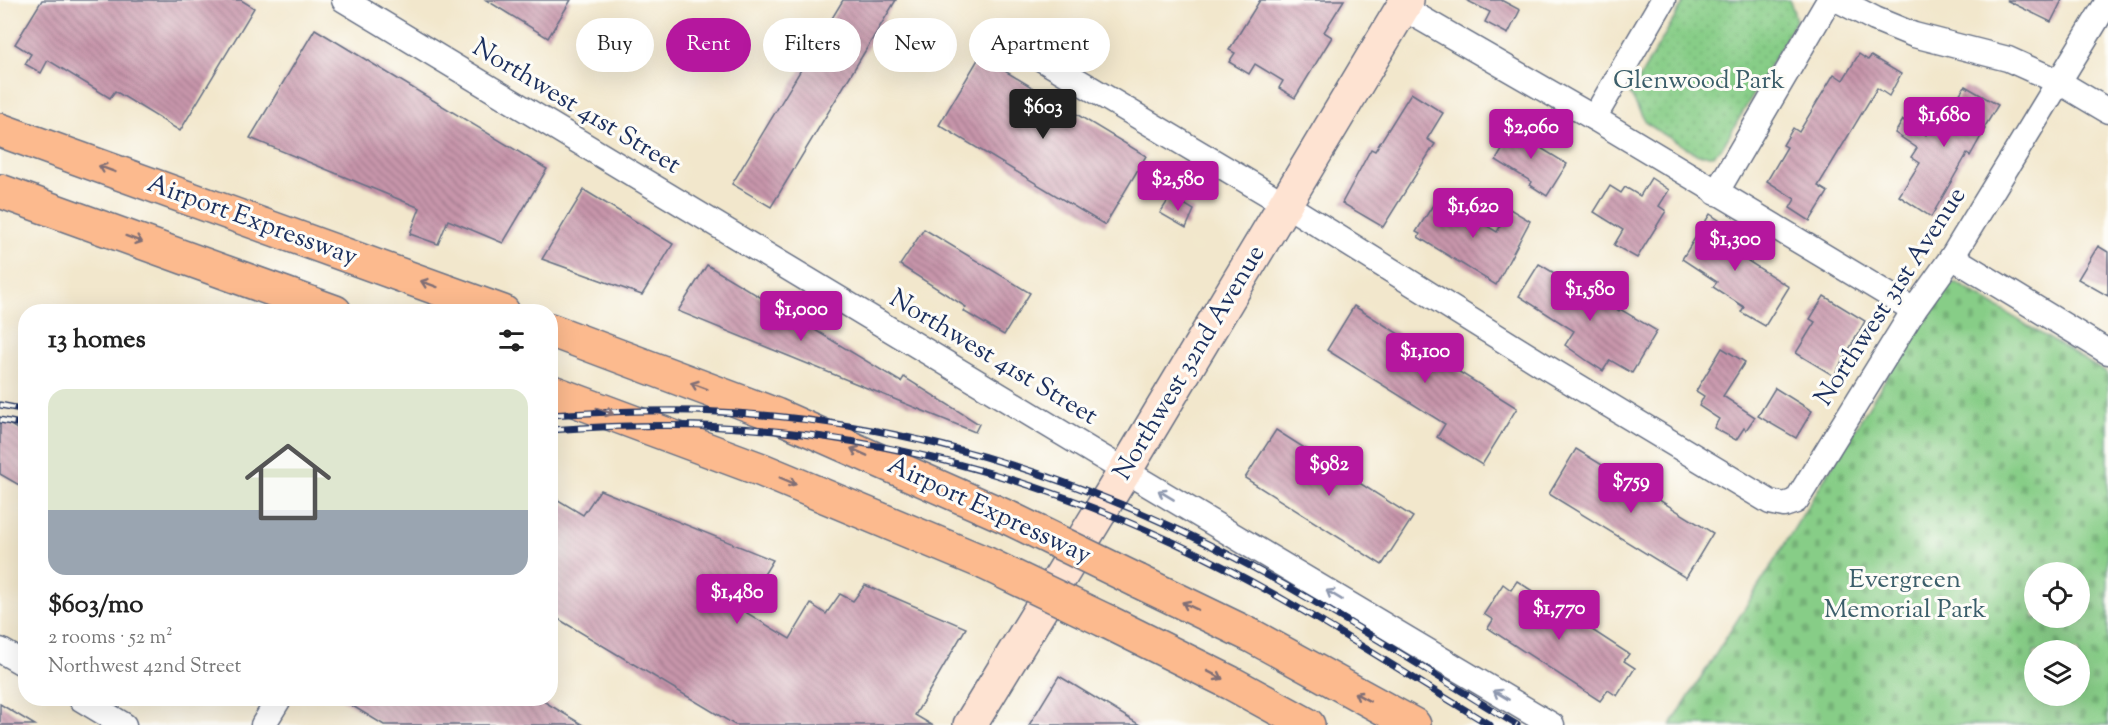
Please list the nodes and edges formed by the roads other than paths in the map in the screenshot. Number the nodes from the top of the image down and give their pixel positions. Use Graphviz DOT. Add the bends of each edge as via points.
graph roads {
  1 [pos="344,0"];
  2 [pos="1663,0"];
  3 [pos="1828,0"];
  4 [pos="1838,0"];
  5 [pos="2108,1"];
  6 [pos="1405,4"];
  7 [pos="1063,72"];
  8 [pos="2059,82"];
  9 [pos="2108,111"];
  10 [pos="1594,118"];
  11 [pos="0,123"];
  12 [pos="0,130"];
  13 [pos="75,157"];
  14 [pos="0,191"];
  15 [pos="1716,193"];
  16 [pos="1285,204"];
  17 [pos="1953,257"];
  18 [pos="313,304"];
  19 [pos="481,304"];
  20 [pos="1914,310"];
  21 [pos="558,333"];
  22 [pos="2108,352"];
  23 [pos="558,394"];
  24 [pos="1125,471"];
  25 [pos="0,650"];
  26 [pos="18,660"];
  27 [pos="93,706"];
  28 [pos="275,706"];
  29 [pos="124,725"];
  30 [pos="263,725"];
  31 [pos="970,725"];
  32 [pos="1308,725"];
  33 [pos="1414,725"];
  34 [pos="1552,725"];
  1 -- 24 [label="street, Northwest 41st Street"];
  2 -- 10 [label="street"];
  3 -- 15 [label="street"];
  4 -- 8 [label="street" via="1914,35 2008,59"];
  5 -- 8 [label="street, Northwest 31st Avenue"];
  6 -- 10 [label="street"];
  6 -- 16 [label="main road, Northwest 32nd Avenue"];
  7 -- 16 [label="street"];
  8 -- 9 [label="street"];
  8 -- 17 [label="street, Northwest 31st Avenue"];
  10 -- 15 [label="street"];
  11 -- 13 [label="highway"];
  12 -- 13 [label="highway, Airport Expressway"];
  19 -- 13 [label="highway, Airport Expressway, one-way"];
  14 -- 18 [label="highway, one-way"];
  15 -- 20 [label="street"];
  16 -- 20 [label="street, Northwest 31st Avenue" via="1546,367 1770,502 1784,505 1796,501"];
  16 -- 24 [label="main road, Northwest 32nd Avenue"];
  17 -- 20 [label="street, Northwest 31st Avenue"];
  17 -- 22 [label="street"];
  33 -- 21 [label="highway, Airport Expressway, one-way, bridge" via="1252,636 1008,518 776,415"];
  23 -- 32 [label="highway, Airport Expressway, one-way, bridge" via="762,470 985,563"];
  24 -- 31 [label="main road, Northwest 32nd Avenue"];
  34 -- 24 [label="street, Northwest 41st Street, one-way"];
  25 -- 26 [label="street"];
  27 -- 29 [label="street"];
  28 -- 30 [label="street"];
}
